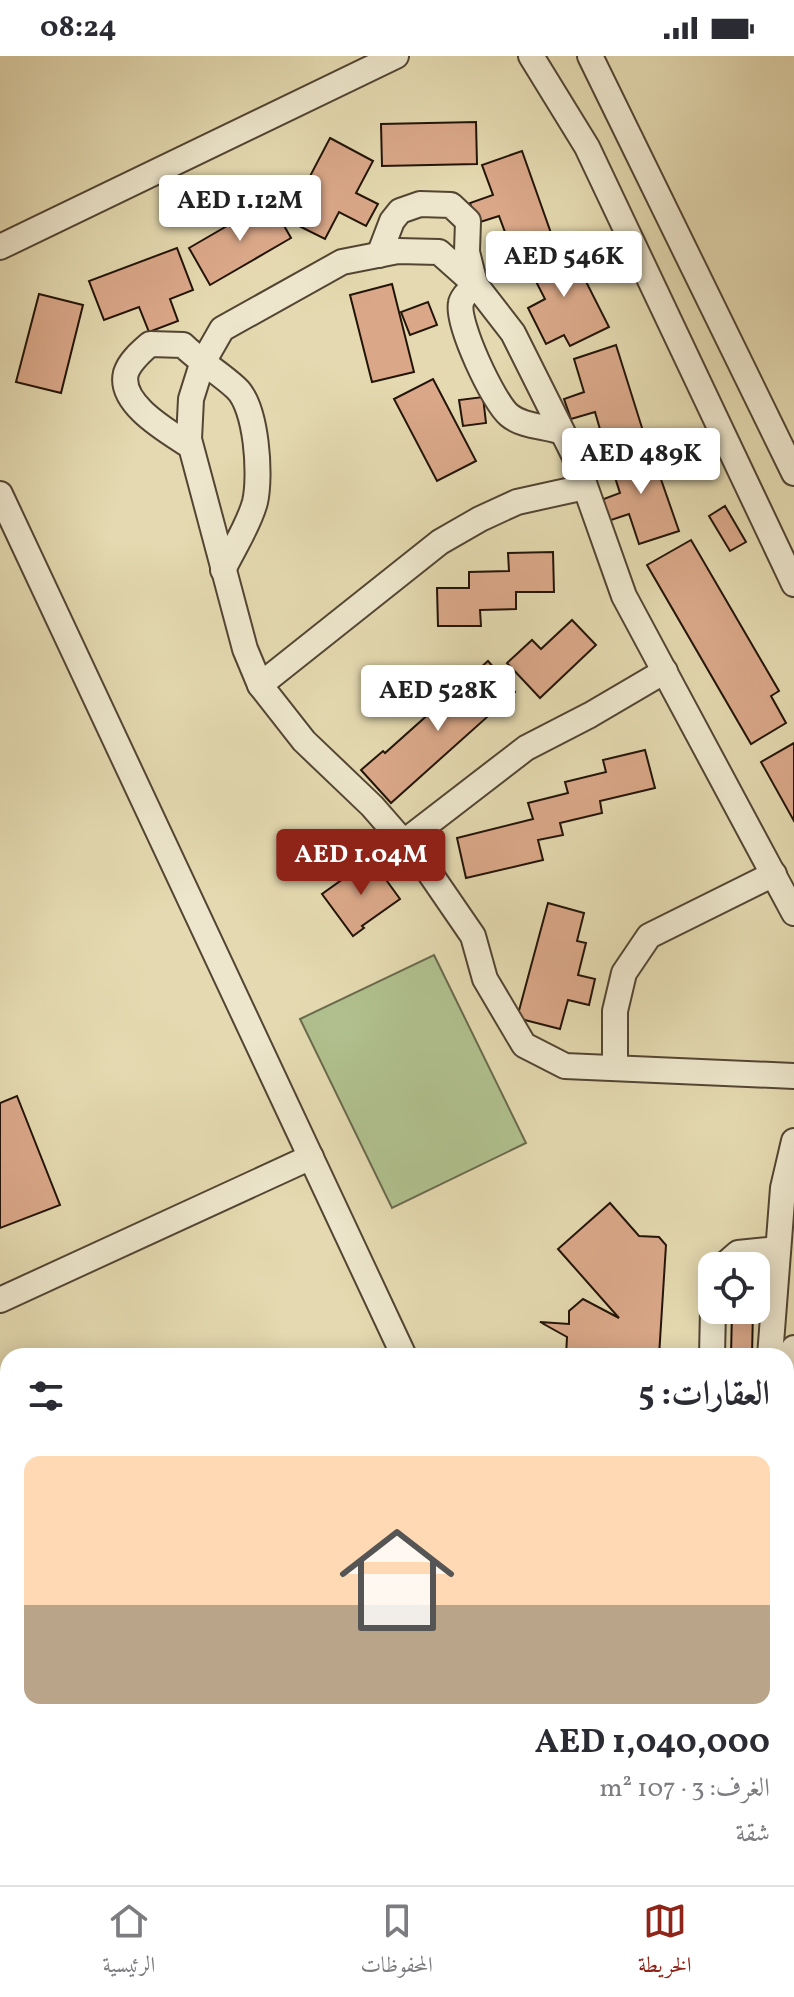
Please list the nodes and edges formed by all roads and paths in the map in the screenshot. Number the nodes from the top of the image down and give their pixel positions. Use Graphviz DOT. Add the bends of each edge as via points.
graph roads {
  1 [pos="396,56"];
  2 [pos="531,56"];
  3 [pos="590,56"];
  4 [pos="0,247"];
  5 [pos="379,255"];
  6 [pos="475,284"];
  7 [pos="202,364"];
  8 [pos="562,432"];
  9 [pos="190,446"];
  10 [pos="794,473"];
  11 [pos="585,487"];
  12 [pos="0,494"];
  13 [pos="223,570"];
  14 [pos="794,584"];
  15 [pos="665,671"];
  16 [pos="260,685"];
  17 [pos="404,842"];
  18 [pos="774,874"];
  19 [pos="794,913"];
  20 [pos="615,1068"];
  21 [pos="794,1076"];
  22 [pos="794,1141"];
  23 [pos="311,1157"];
  24 [pos="778,1249"];
  25 [pos="748,1252"];
  26 [pos="0,1300"];
  27 [pos="713,1324"];
  28 [pos="400,1348"];
  29 [pos="712,1348"];
  30 [pos="771,1348"];
  1 -- 4 [label="street"];
  2 -- 14 [label="street" via="587,147"];
  3 -- 10 [label="street"];
  5 -- 6 [label="street" via="439,252"];
  5 -- 6 [label="street" via="400,211 420,204 451,205 468,221 467,252"];
  5 -- 7 [label="street" via="342,262 222,329"];
  6 -- 8 [label="street" via="513,333"];
  6 -- 8 [label="street" via="461,302 461,321 476,361 509,415"];
  7 -- 9 [label="street" via="191,399"];
  7 -- 9 [label="street" via="183,345 150,344 125,377 130,396 151,419"];
  7 -- 13 [label="street" via="249,404 257,469 255,503"];
  8 -- 11 [label="street"];
  9 -- 13 [label="street"];
  11 -- 15 [label="street" via="624,596"];
  11 -- 16 [label="street" via="517,502 440,542"];
  12 -- 23 [label="street"];
  13 -- 16 [label="street"];
  15 -- 17 [label="street" via="526,748"];
  15 -- 18 [label="street"];
  16 -- 17 [label="street" via="304,741"];
  17 -- 20 [label="street" via="473,936 485,979 524,1045 565,1066"];
  18 -- 19 [label="street"];
  18 -- 20 [label="street" via="649,936 624,973 615,1011"];
  20 -- 21 [label="street"];
  22 -- 24 [label="street"];
  23 -- 26 [label="street"];
  23 -- 28 [label="street"];
  24 -- 25 [label="street"];
  24 -- 30 [label="street"];
  27 -- 29 [label="street"];
}
